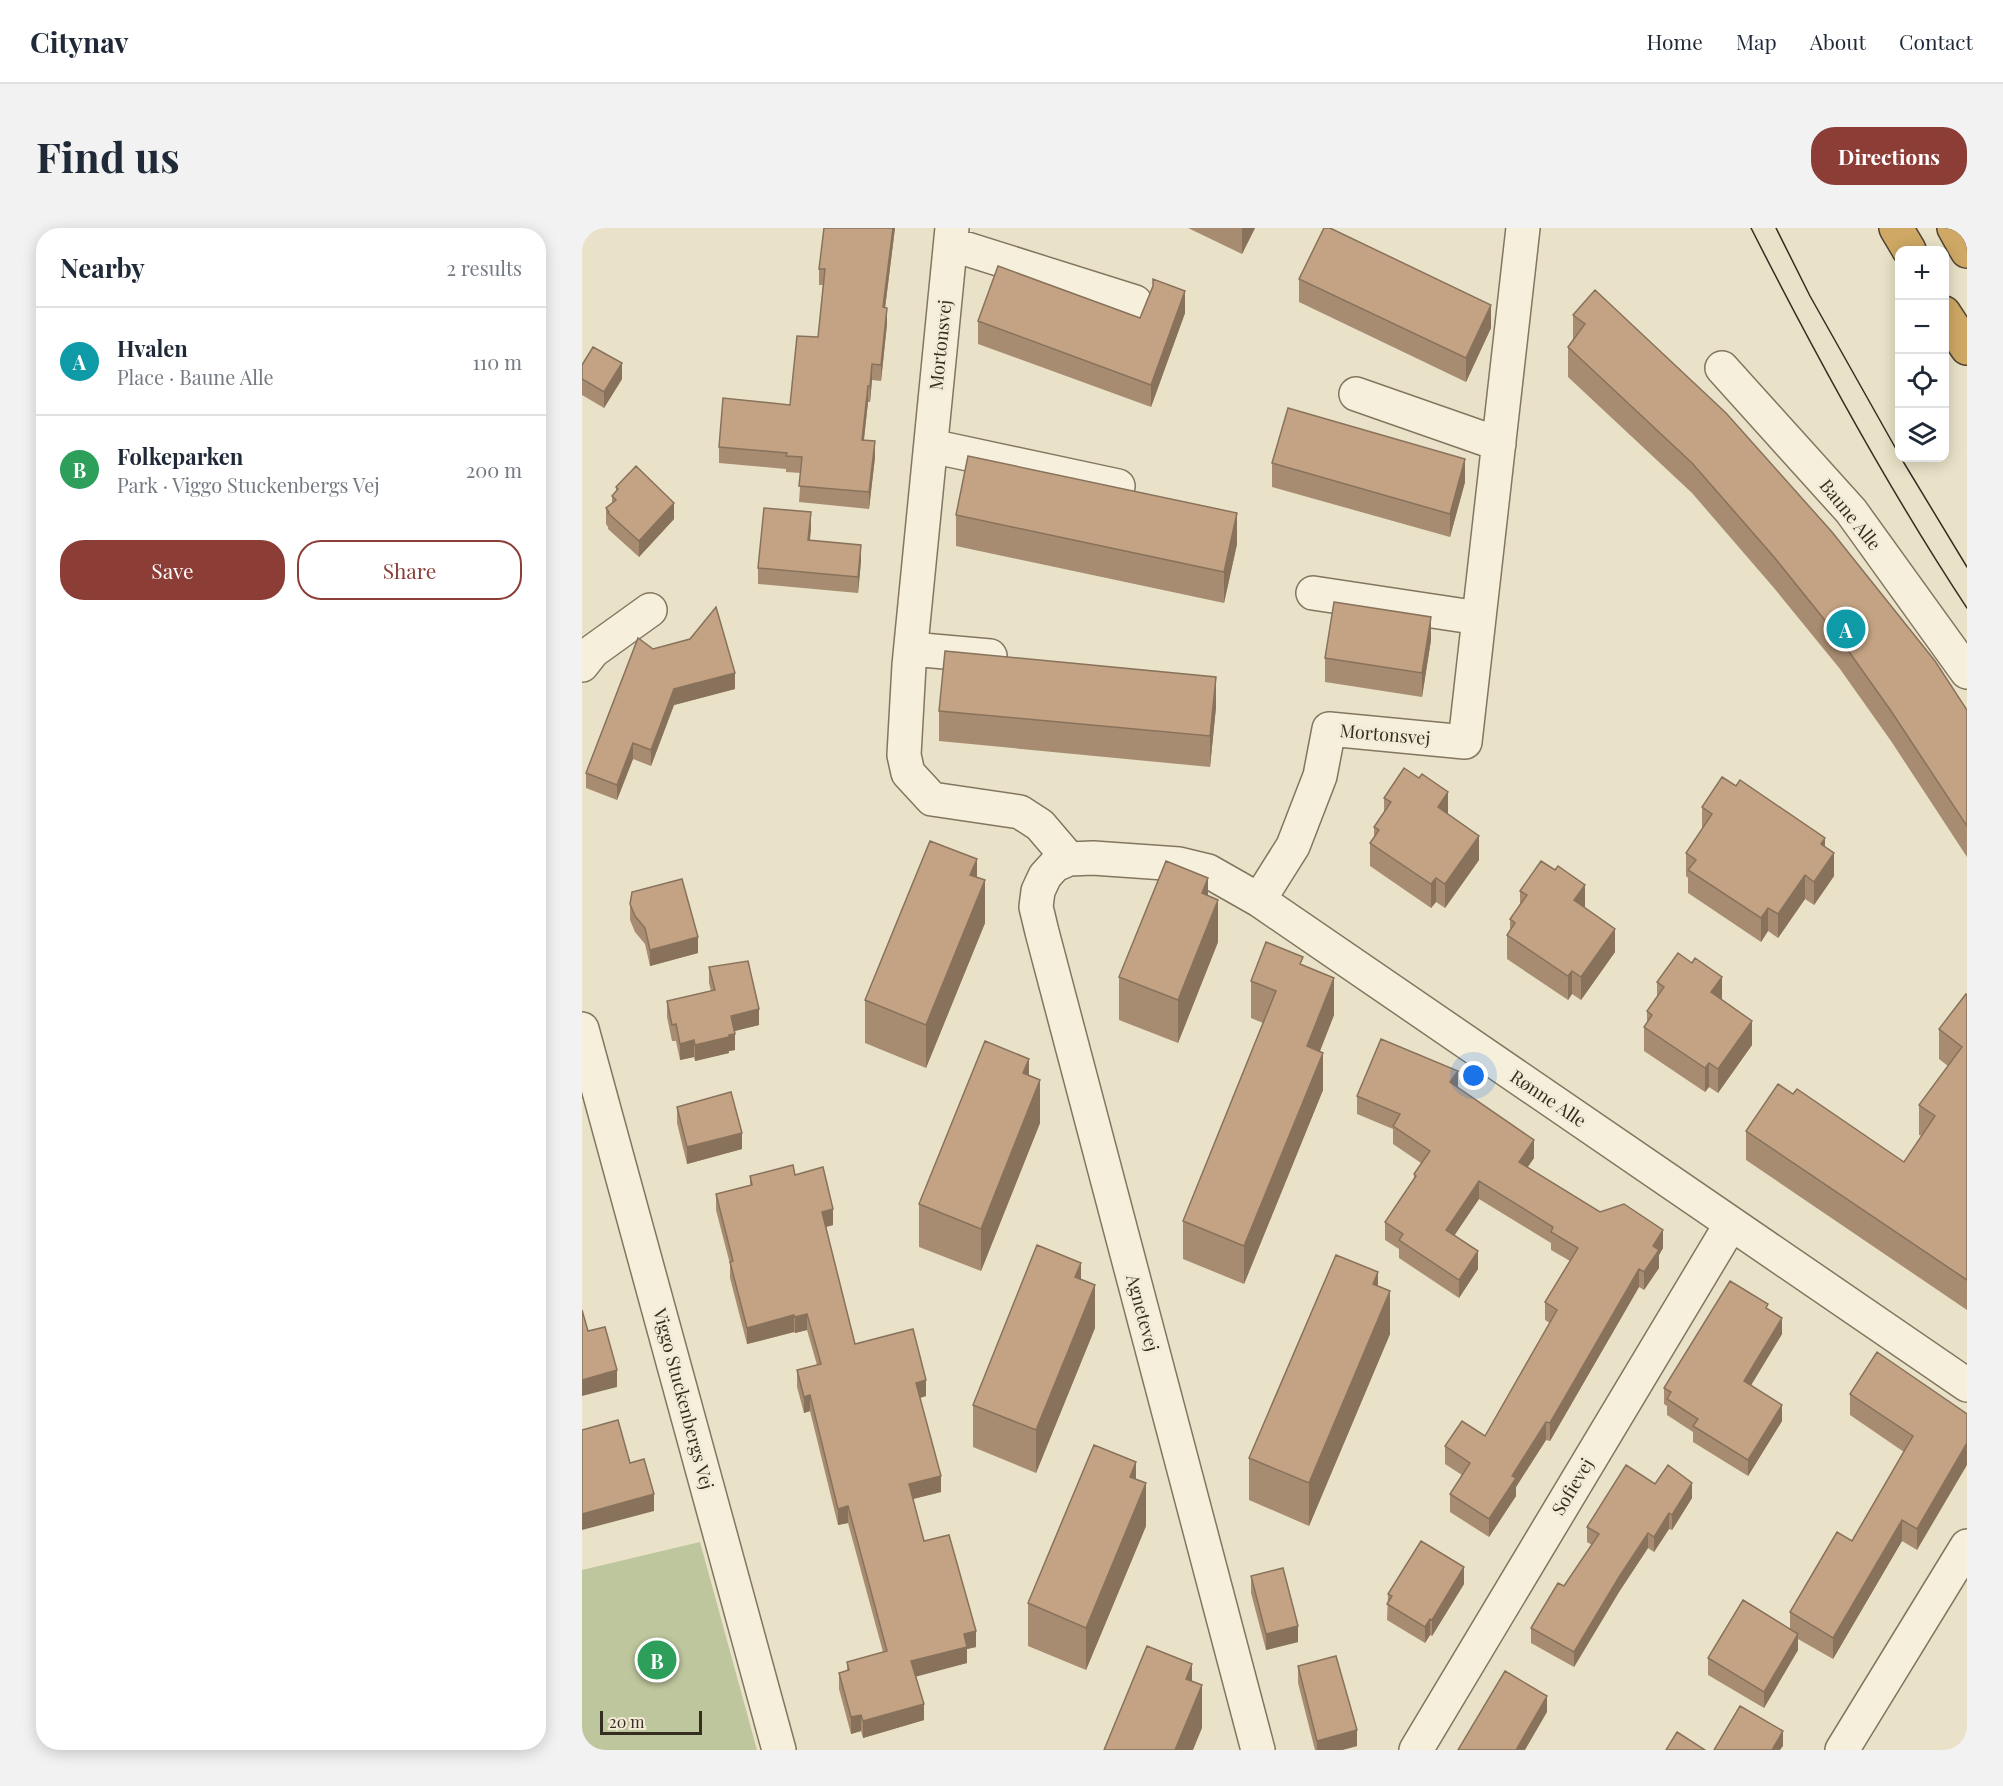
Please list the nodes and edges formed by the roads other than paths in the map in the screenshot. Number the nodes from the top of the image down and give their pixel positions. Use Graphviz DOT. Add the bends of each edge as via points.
graph roads {
  1 [pos="1523,228"];
  2 [pos="1896,228"];
  3 [pos="1954,228"];
  4 [pos="951,236"];
  5 [pos="1907,246"];
  6 [pos="1967,251"];
  7 [pos="1135,302"];
  8 [pos="1481,302"];
  9 [pos="1513,317"];
  10 [pos="1949,321"];
  11 [pos="1967,348"];
  12 [pos="1722,368"];
  13 [pos="1356,394"];
  14 [pos="1499,444"];
  15 [pos="931,446"];
  16 [pos="1118,486"];
  17 [pos="1313,593"];
  18 [pos="650,610"];
  19 [pos="1479,618"];
  20 [pos="911,649"];
  21 [pos="1014,658"];
  22 [pos="582,665"];
  23 [pos="1967,672"];
  24 [pos="1057,867"];
  25 [pos="1258,900"];
  26 [pos="584,1042"];
  27 [pos="1731,1224"];
  28 [pos="1967,1385"];
  29 [pos="1967,1546"];
  30 [pos="779,1750"];
  31 [pos="1258,1750"];
  32 [pos="1416,1750"];
  33 [pos="1842,1750"];
  1 -- 9 [label="street, Mortonsvej"];
  2 -- 5 [label="highway"];
  3 -- 6 [label="highway"];
  4 -- 7 [label="street, Mortonsvej"];
  4 -- 15 [label="street, Mortonsvej"];
  8 -- 9 [label="street"];
  9 -- 14 [label="street, Mortonsvej"];
  10 -- 11 [label="highway"];
  12 -- 23 [label="street, Baune Alle" via="1851,511"];
  13 -- 14 [label="street"];
  14 -- 19 [label="street, Mortonsvej"];
  15 -- 16 [label="street"];
  15 -- 20 [label="street, Mortonsvej"];
  17 -- 19 [label="street"];
  18 -- 22 [label="street" via="593,651"];
  19 -- 25 [label="street, Mortonsvej" via="1465,742 1329,729 1320,776 1293,846"];
  20 -- 21 [label="street"];
  20 -- 24 [label="street, Mortonsvej" via="904,755 908,773 932,799 1020,812 1040,825"];
  24 -- 25 [label="street, Rønne Alle" via="1093,858 1179,864 1208,871"];
  24 -- 31 [label="street, Agnetevej" via="1038,891 1036,907 1041,932"];
  25 -- 27 [label="street, Rønne Alle"];
  26 -- 30 [label="street, Viggo Stuckenbergs Vej"];
  27 -- 28 [label="street, Rønne Alle"];
  27 -- 32 [label="street, Sofievej"];
  29 -- 33 [label="street"];
}
